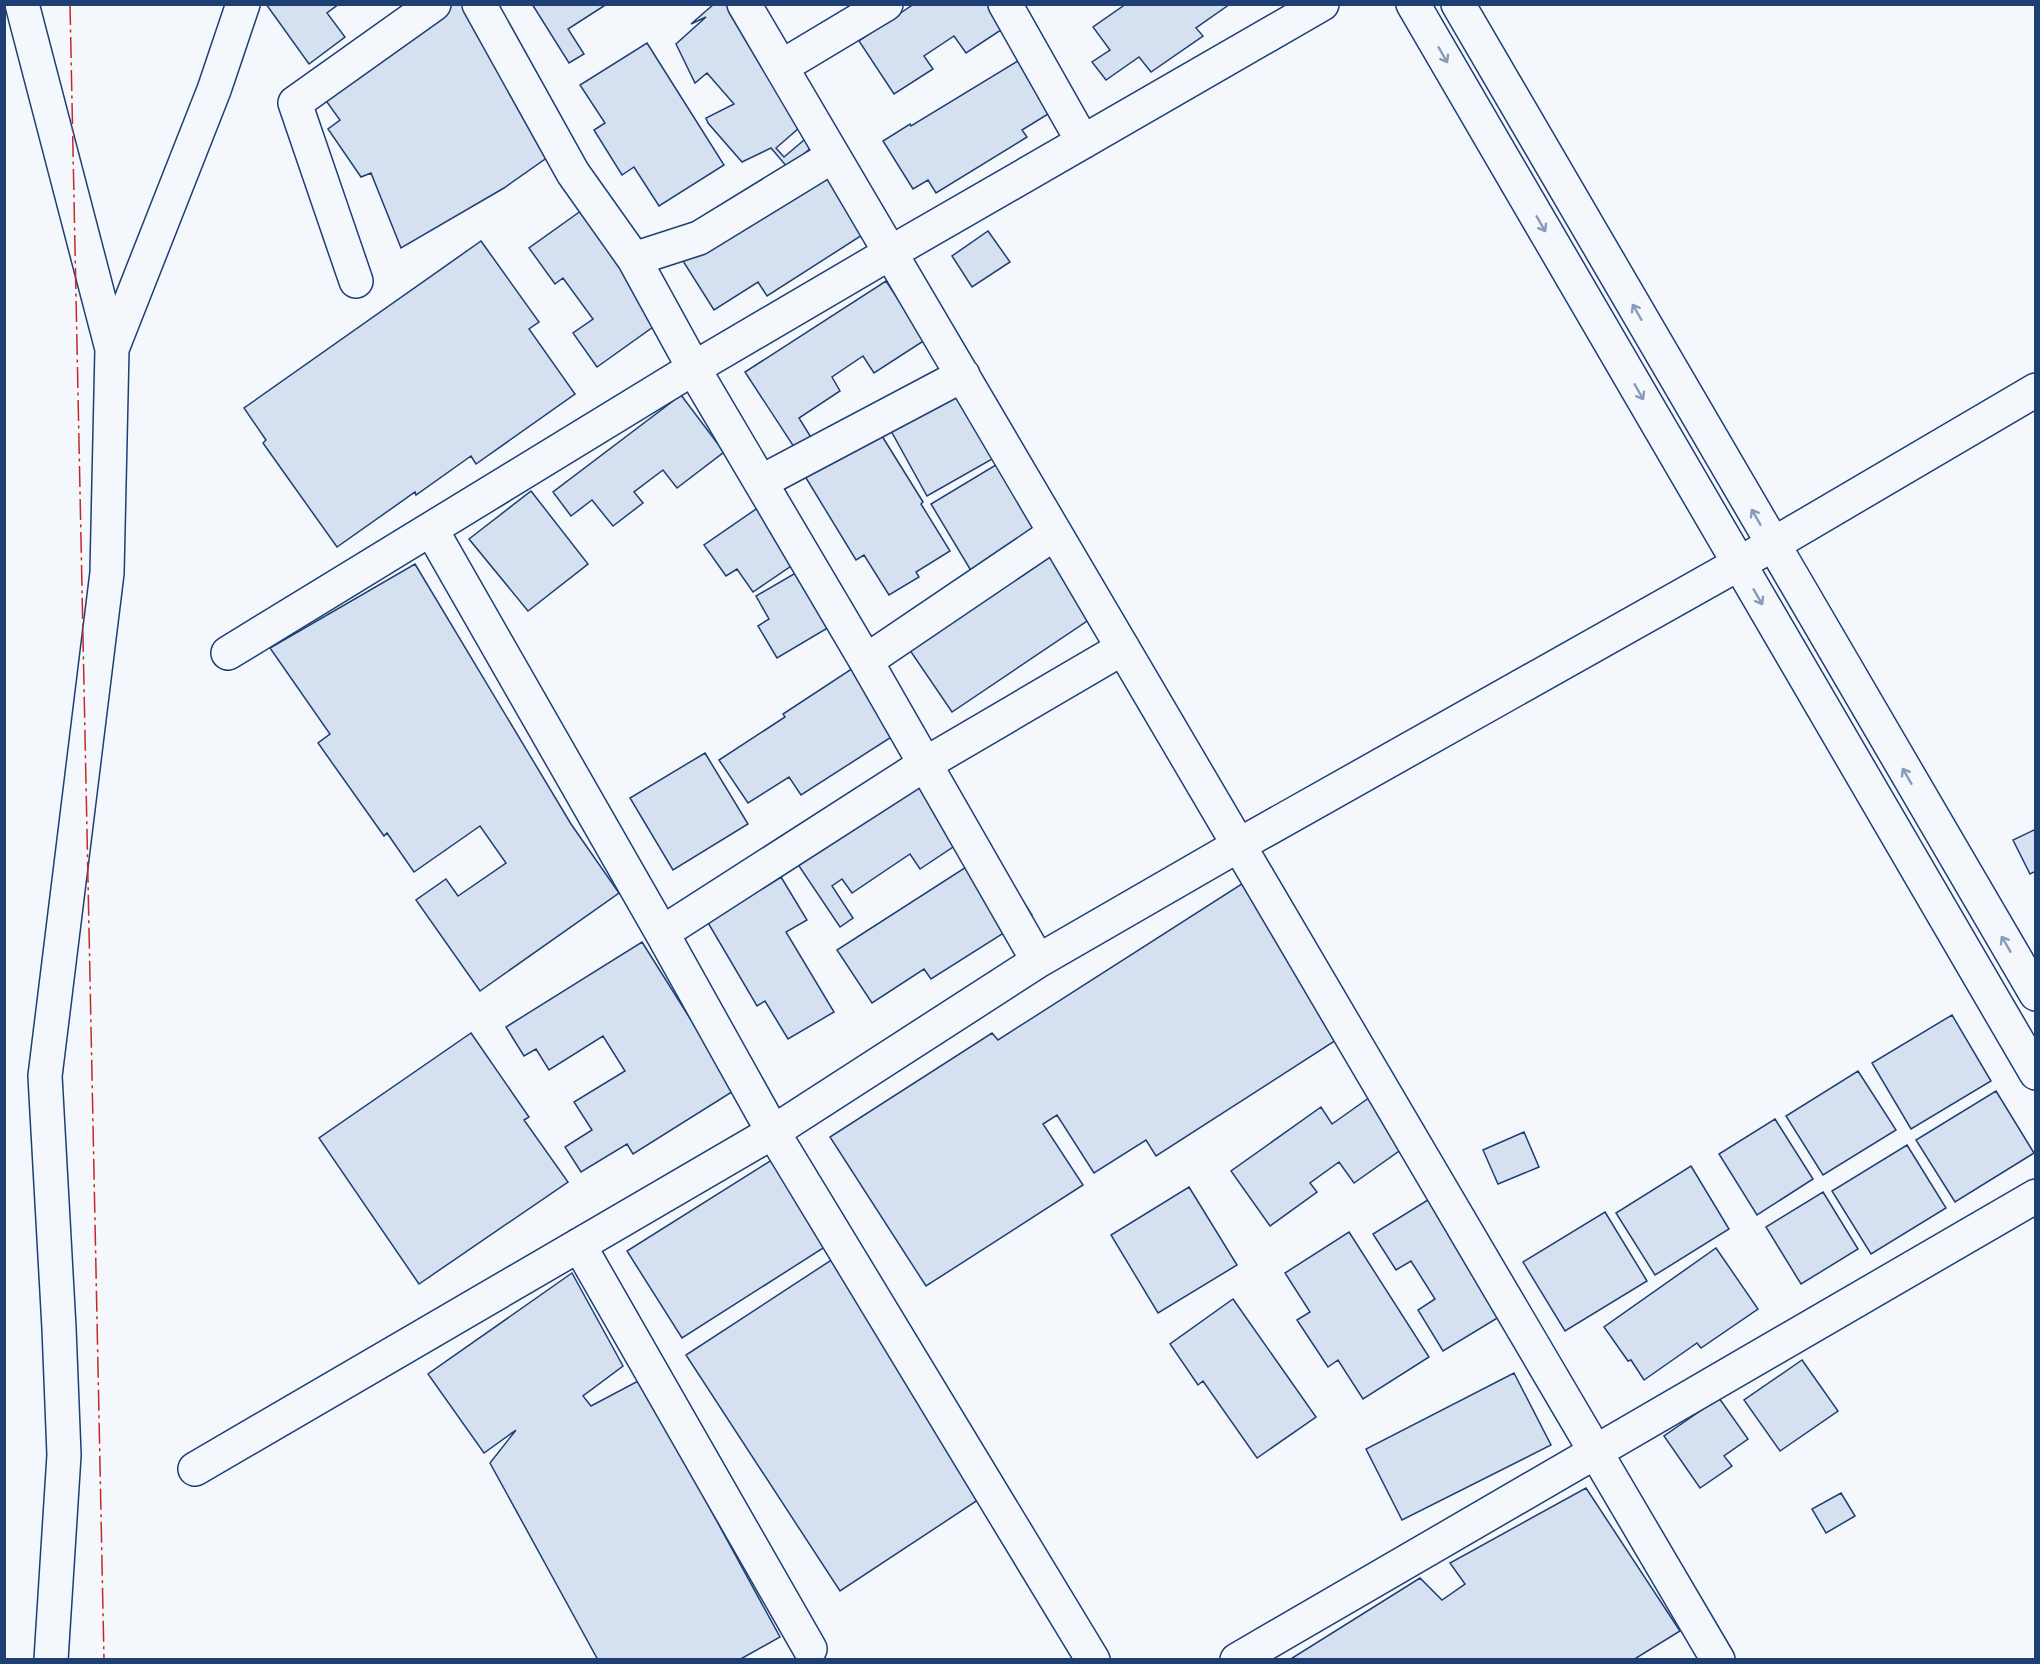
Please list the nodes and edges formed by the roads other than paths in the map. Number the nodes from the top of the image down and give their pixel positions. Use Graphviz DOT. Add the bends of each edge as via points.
graph roads {
  1 [pos="22,4"];
  2 [pos="243,4"];
  3 [pos="434,4"];
  4 [pos="479,4"];
  5 [pos="744,4"];
  6 [pos="886,4"];
  7 [pos="1005,4"];
  8 [pos="1322,4"];
  9 [pos="1413,4"];
  10 [pos="1458,4"];
  11 [pos="781,67"];
  12 [pos="1083,142"];
  13 [pos="833,156"];
  14 [pos="890,253"];
  15 [pos="634,259"];
  16 [pos="356,281"];
  17 [pos="112,350"];
  18 [pos="694,369"];
  19 [pos="963,375"];
  20 [pos="2036,390"];
  21 [pos="761,482"];
  22 [pos="431,529"];
  23 [pos="1055,533"];
  24 [pos="1772,545"];
  25 [pos="1739,563"];
  26 [pos="1123,648"];
  27 [pos="228,653"];
  28 [pos="866,661"];
  29 [pos="925,764"];
  30 [pos="1239,845"];
  31 [pos="662,933"];
  32 [pos="1038,962"];
  33 [pos="2036,994"];
  34 [pos="2036,1073"];
  35 [pos="773,1132"];
  36 [pos="2036,1196"];
  37 [pos="579,1245"];
  38 [pos="1595,1451"];
  39 [pos="195,1469"];
  40 [pos="810,1649"];
  41 [pos="51,1659"];
  42 [pos="1094,1659"];
  43 [pos="1237,1659"];
  44 [pos="1718,1659"];
  1 -- 17 [label="street"];
  2 -- 17 [label="street" via="214,90"];
  3 -- 16 [label="street" via="295,103"];
  4 -- 15 [label="street" via="573,173"];
  5 -- 11 [label="street"];
  6 -- 11 [label="street"];
  7 -- 12 [label="street"];
  8 -- 12 [label="street"];
  9 -- 25 [label="street, one-way"];
  24 -- 10 [label="street, one-way"];
  11 -- 13 [label="street"];
  12 -- 14 [label="street"];
  13 -- 14 [label="street"];
  13 -- 15 [label="street" via="699,238"];
  14 -- 18 [label="street"];
  14 -- 19 [label="street"];
  15 -- 18 [label="street"];
  17 -- 41 [label="street" via="107,573 45,1076 64,1455"];
  18 -- 21 [label="street"];
  18 -- 22 [label="street"];
  19 -- 21 [label="street"];
  19 -- 23 [label="street"];
  20 -- 24 [label="street"];
  21 -- 28 [label="street"];
  22 -- 27 [label="street"];
  22 -- 31 [label="street"];
  23 -- 26 [label="street"];
  23 -- 28 [label="street"];
  24 -- 25 [label="street"];
  33 -- 24 [label="street, one-way"];
  25 -- 30 [label="street"];
  25 -- 34 [label="street, one-way"];
  26 -- 29 [label="street"];
  26 -- 30 [label="street"];
  28 -- 29 [label="street"];
  29 -- 31 [label="street"];
  29 -- 32 [label="street"];
  30 -- 32 [label="street"];
  30 -- 38 [label="street"];
  31 -- 35 [label="street"];
  32 -- 35 [label="street"];
  35 -- 37 [label="street"];
  35 -- 42 [label="street"];
  36 -- 38 [label="street"];
  37 -- 39 [label="street"];
  37 -- 40 [label="street"];
  38 -- 43 [label="street"];
  38 -- 44 [label="street"];
}
